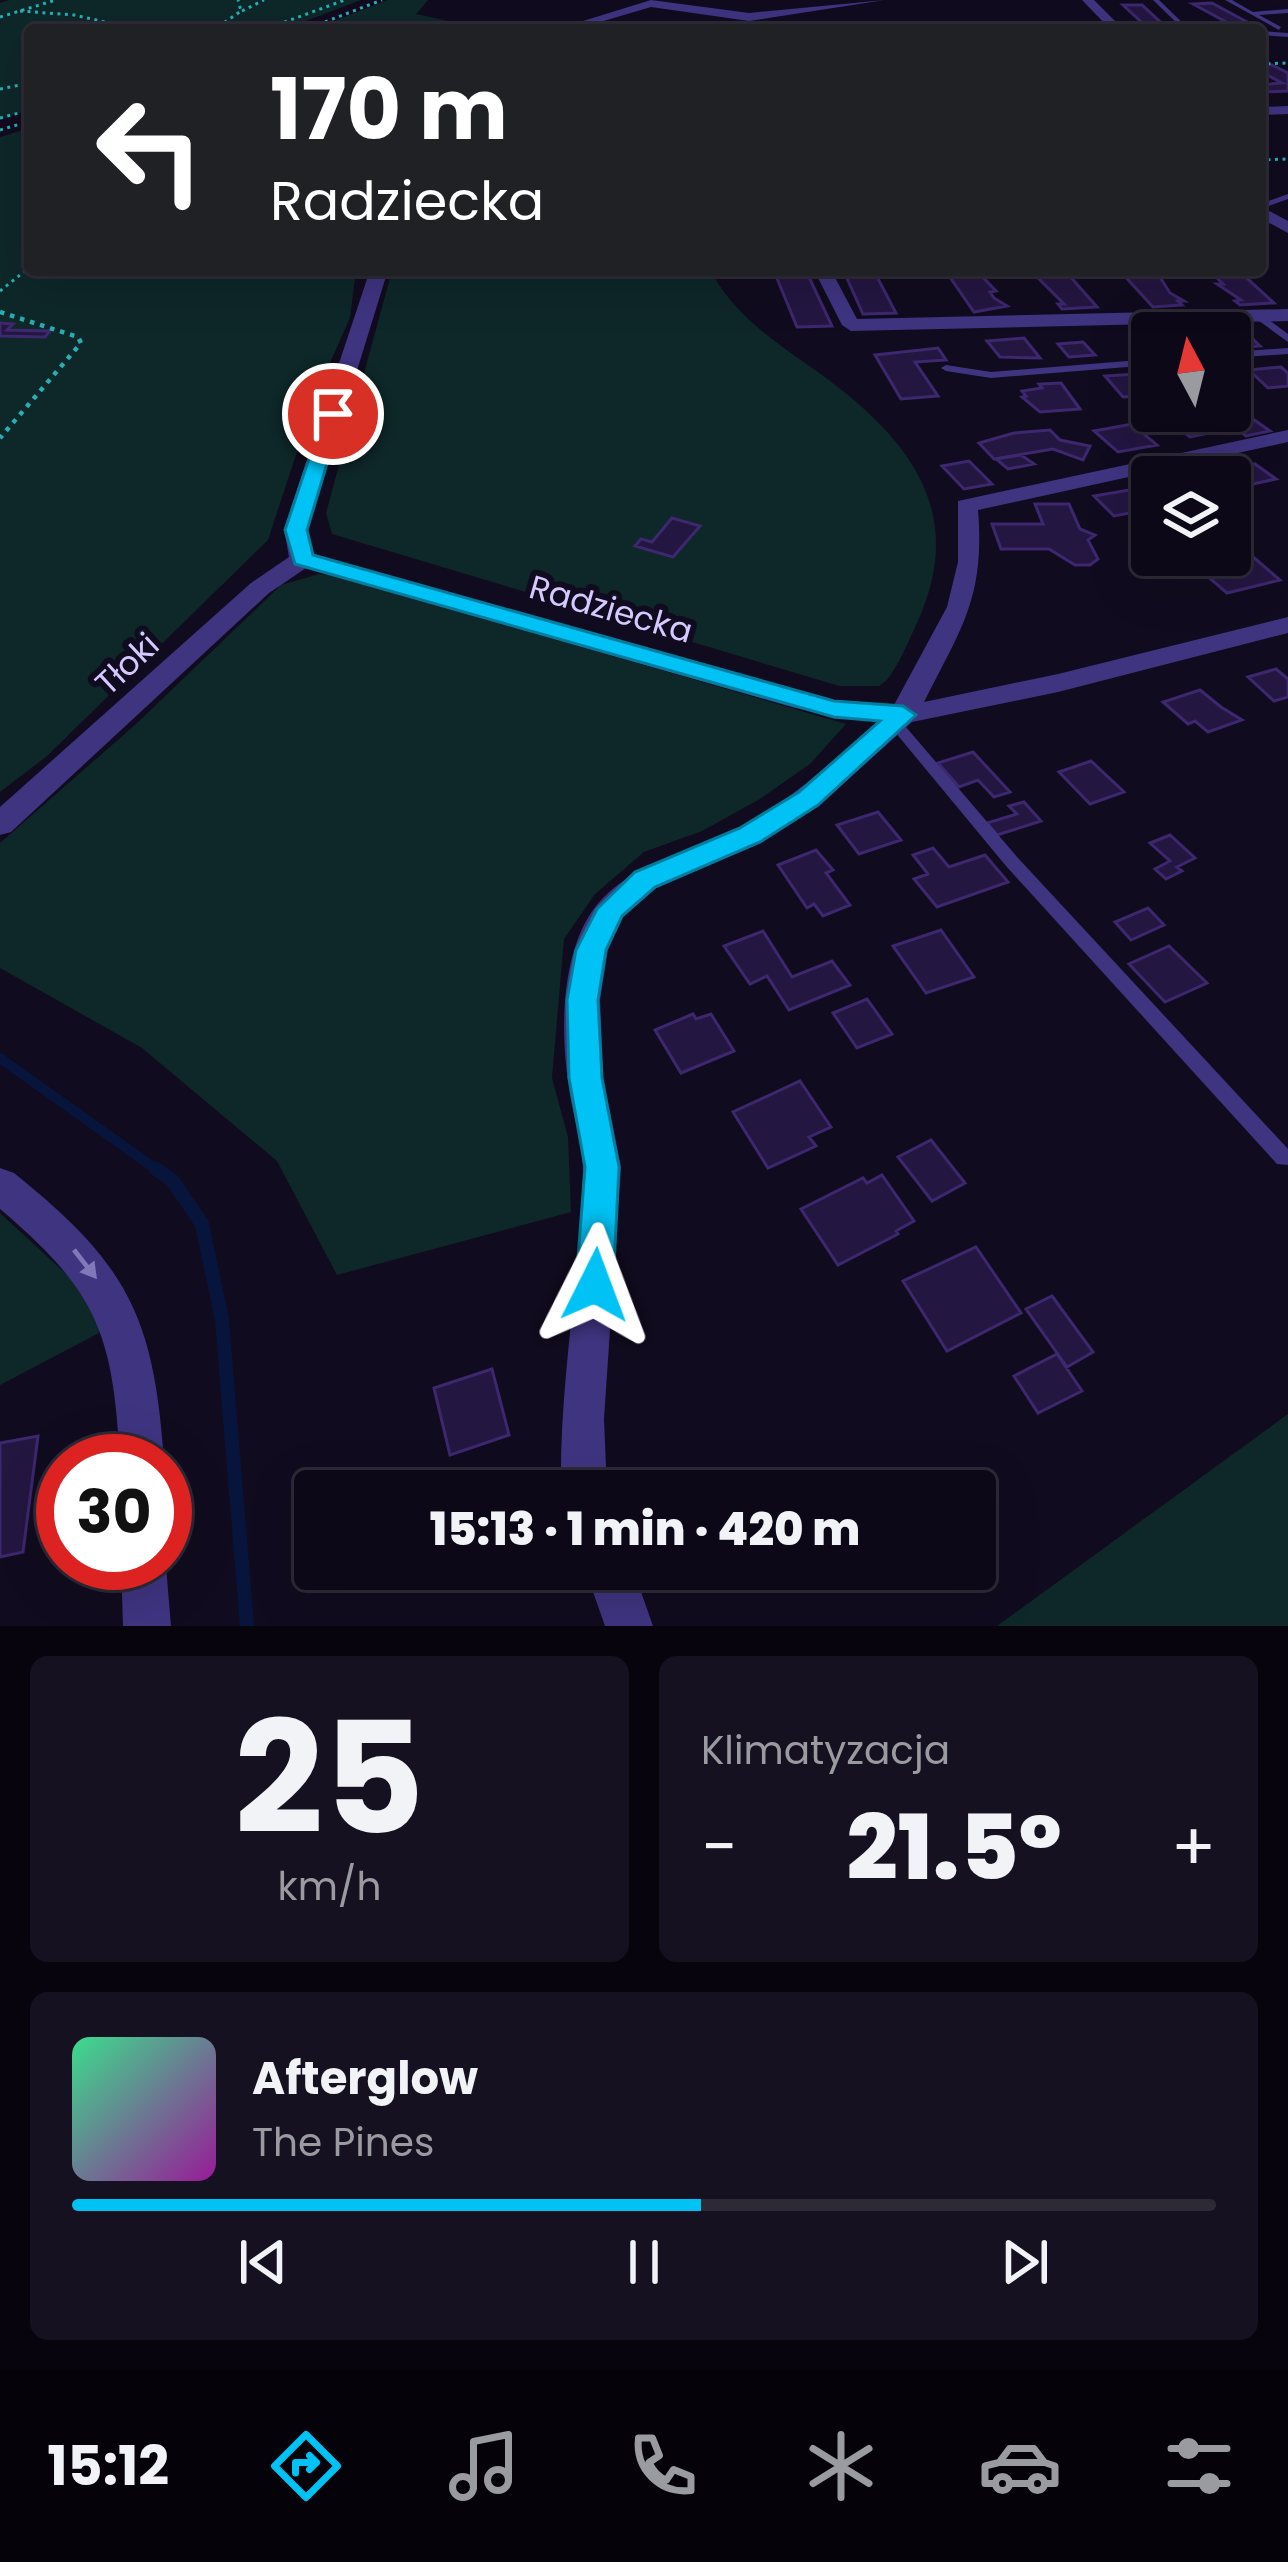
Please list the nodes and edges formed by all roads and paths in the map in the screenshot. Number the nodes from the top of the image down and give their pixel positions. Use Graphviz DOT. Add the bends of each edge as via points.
graph roads {
  1 [pos="56,0"];
  2 [pos="238,0"];
  3 [pos="264,0"];
  4 [pos="345,0"];
  5 [pos="382,0"];
  6 [pos="879,0"];
  7 [pos="1088,0"];
  8 [pos="1156,0"];
  9 [pos="1228,0"];
  10 [pos="1271,0"];
  11 [pos="658,2"];
  12 [pos="1288,10"];
  13 [pos="20,11"];
  14 [pos="238,12"];
  15 [pos="1252,14"];
  16 [pos="0,17"];
  17 [pos="114,24"];
  18 [pos="228,24"];
  19 [pos="279,24"];
  20 [pos="320,24"];
  21 [pos="581,24"];
  22 [pos="1112,24"];
  23 [pos="1181,24"];
  24 [pos="1279,28"];
  25 [pos="24,272"];
  26 [pos="382,276"];
  27 [pos="826,276"];
  28 [pos="0,291"];
  29 [pos="0,312"];
  30 [pos="1288,315"];
  31 [pos="1258,316"];
  32 [pos="1288,339"];
  33 [pos="1288,351"];
  34 [pos="1251,354"];
  35 [pos="1131,364"];
  36 [pos="946,368"];
  37 [pos="1288,436"];
  38 [pos="0,438"];
  39 [pos="302,559"];
  40 [pos="1288,625"];
  41 [pos="899,719"];
  42 [pos="0,824"];
  43 [pos="1284,1158"];
  44 [pos="0,1185"];
  45 [pos="141,1434"];
  46 [pos="583,1470"];
  47 [pos="146,1590"];
  48 [pos="616,1590"];
  49 [pos="148,1626"];
  50 [pos="628,1626"];
  1 -- 13 [label="path"];
  2 -- 14 [label="path"];
  3 -- 14 [label="path"];
  4 -- 19 [label="path"];
  5 -- 20 [label="path"];
  6 -- 11 [label="street" via="749,17"];
  7 -- 22 [label="street"];
  8 -- 23 [label="lane"];
  9 -- 15 [label="lane"];
  10 -- 12 [label="lane"];
  11 -- 21 [label="street"];
  12 -- 15 [label="lane"];
  13 -- 16 [label="path"];
  13 -- 17 [label="path"];
  14 -- 18 [label="path"];
  15 -- 24 [label="lane"];
  25 -- 28 [label="path"];
  26 -- 39 [label="street" via="296,530"];
  27 -- 31 [label="street" via="851,325"];
  29 -- 38 [label="path" via="81,343"];
  30 -- 31 [label="street"];
  31 -- 32 [label="lane"];
  33 -- 34 [label="lane"];
  35 -- 36 [label="lane" via="991,374"];
  37 -- 41 [label="street" via="966,506 970,562 960,607"];
  39 -- 41 [label="street, Radziecka" via="834,709"];
  39 -- 42 [label="street, Tłoki"];
  40 -- 41 [label="street, Radziecka"];
  41 -- 43 [label="lane" via="1012,862"];
  41 -- 46 [label="street" via="808,799 750,835 645,880 611,909 591,950 585,1078 602,1167"];
  44 -- 45 [label="street, one-way" via="63,1236 119,1308"];
  47 -- 49 [label="street"];
  48 -- 50 [label="street"];
}
